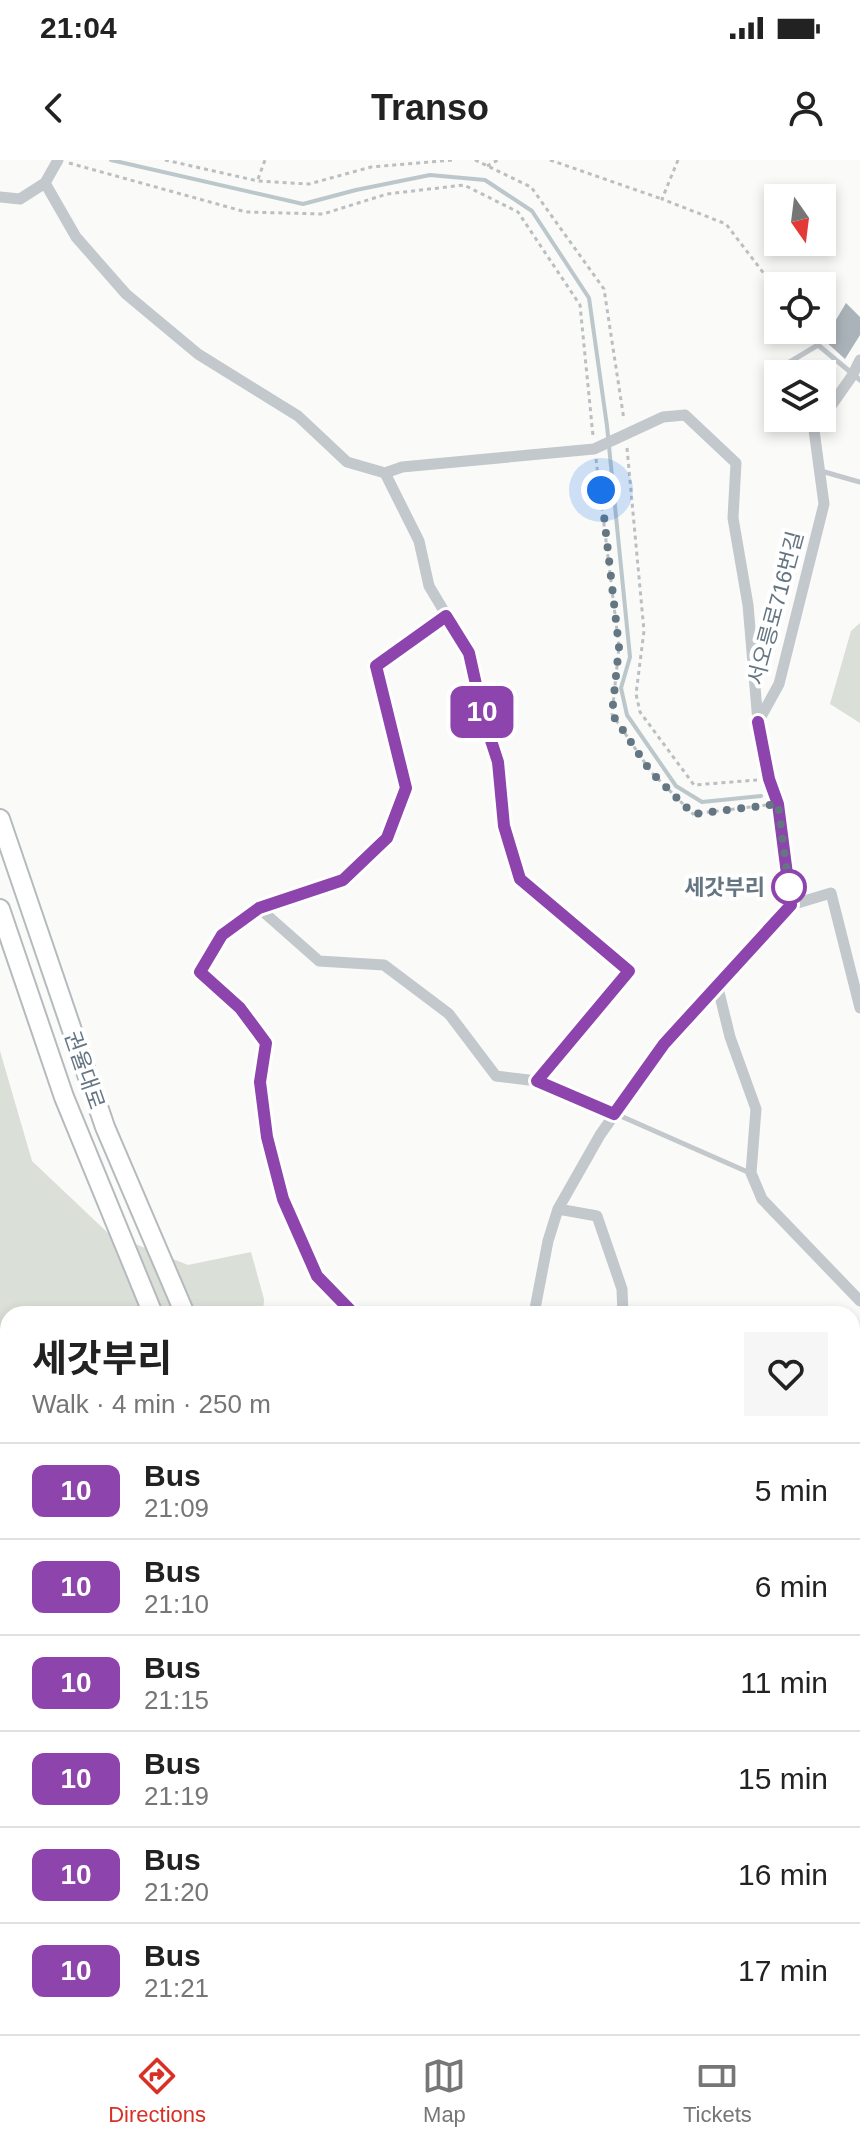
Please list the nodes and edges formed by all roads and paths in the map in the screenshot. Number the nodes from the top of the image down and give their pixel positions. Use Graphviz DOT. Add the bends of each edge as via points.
graph roads {
  1 [pos="58,160"];
  2 [pos="165,160"];
  3 [pos="265,160"];
  4 [pos="453,160"];
  5 [pos="475,160"];
  6 [pos="498,160"];
  7 [pos="550,160"];
  8 [pos="678,160"];
  9 [pos="487,166"];
  10 [pos="258,181"];
  11 [pos="45,183"];
  12 [pos="0,197"];
  13 [pos="662,199"];
  14 [pos="764,274"];
  15 [pos="793,360"];
  16 [pos="835,360"];
  17 [pos="860,360"];
  18 [pos="836,361"];
  19 [pos="856,378"];
  20 [pos="620,438"];
  21 [pos="598,448"];
  22 [pos="820,470"];
  23 [pos="385,473"];
  24 [pos="860,482"];
  25 [pos="446,616"];
  26 [pos="758,722"];
  27 [pos="769,779"];
  28 [pos="778,804"];
  29 [pos="0,819"];
  30 [pos="791,905"];
  31 [pos="259,908"];
  32 [pos="0,909"];
  33 [pos="718,988"];
  34 [pos="860,1008"];
  35 [pos="537,1081"];
  36 [pos="614,1114"];
  37 [pos="751,1173"];
  38 [pos="558,1209"];
  39 [pos="860,1301"];
  40 [pos="150,1306"];
  41 [pos="182,1306"];
  42 [pos="346,1306"];
  43 [pos="536,1306"];
  44 [pos="623,1306"];
  1 -- 11 [label="street"];
  1 -- 21 [label="path" via="246,212 323,214 387,194 464,185 518,212 580,305"];
  2 -- 10 [label="path"];
  3 -- 10 [label="path"];
  4 -- 10 [label="path" via="371,167 309,184"];
  5 -- 9 [label="path"];
  6 -- 9 [label="path"];
  7 -- 13 [label="path"];
  8 -- 13 [label="path"];
  9 -- 20 [label="path" via="531,187 604,289"];
  11 -- 12 [label="street" via="20,199"];
  11 -- 23 [label="street" via="76,237 126,294 198,354 298,416 347,462"];
  13 -- 14 [label="path" via="726,224"];
  15 -- 16 [label="lane" via="818,345"];
  17 -- 19 [label="street, 서오릉로716번길"];
  18 -- 19 [label="lane"];
  19 -- 22 [label="street, 서오릉로716번길" via="814,430"];
  20 -- 21 [label="street"];
  20 -- 26 [label="street, 서오릉로716번길" via="663,417 685,415 736,463 733,518 748,605"];
  20 -- 27 [label="path" via="644,631 636,694 640,712 694,785"];
  21 -- 23 [label="street"];
  21 -- 28 [label="path" via="619,647 612,714 651,772 693,814"];
  22 -- 24 [label="lane"];
  22 -- 26 [label="street, 서오릉로716번길" via="824,504 779,684"];
  23 -- 25 [label="street" via="419,541 429,586"];
  25 -- 31 [label="street" via="376,666 406,788 387,838 343,880"];
  25 -- 35 [label="street" via="469,653 498,762 504,826 520,879 629,971"];
  26 -- 27 [label="street"];
  27 -- 28 [label="street"];
  28 -- 30 [label="street"];
  29 -- 41 [label="main road, 권율대로" via="105,1127"];
  30 -- 33 [label="street"];
  30 -- 34 [label="street" via="831,893"];
  31 -- 35 [label="street" via="319,961 384,965 449,1014 496,1076"];
  31 -- 42 [label="street" via="222,935 200,972 240,1008 266,1043 260,1082 283,1199 317,1276"];
  32 -- 40 [label="main road, 권율대로" via="64,1097"];
  33 -- 36 [label="street" via="664,1044"];
  33 -- 37 [label="street" via="756,1109"];
  35 -- 36 [label="street"];
  36 -- 37 [label="lane"];
  36 -- 38 [label="street"];
  37 -- 39 [label="street" via="762,1199"];
  38 -- 43 [label="street"];
  38 -- 44 [label="street" via="597,1216 622,1289"];
}
